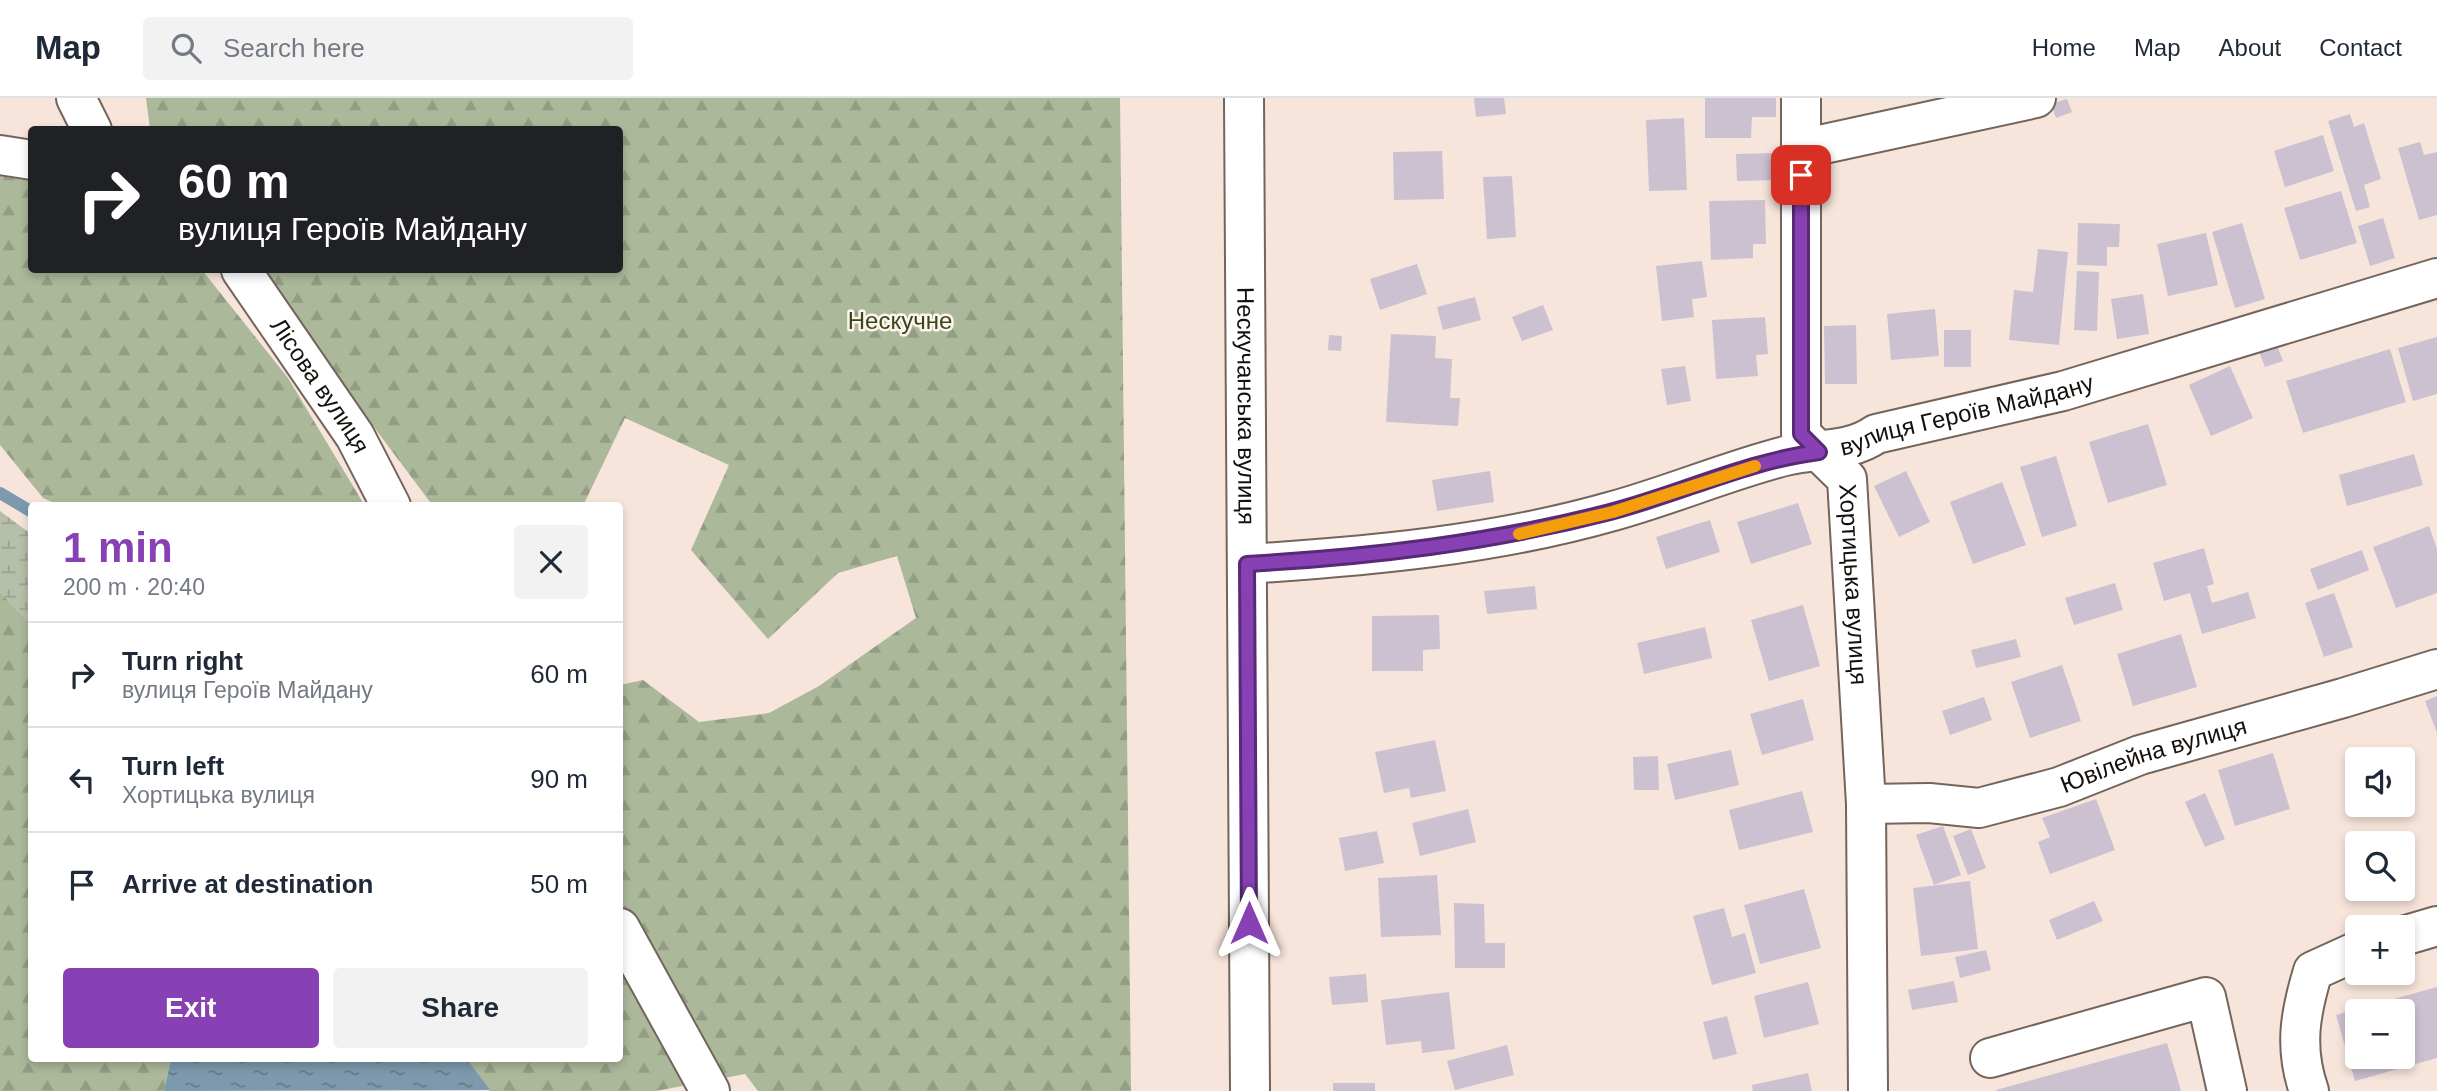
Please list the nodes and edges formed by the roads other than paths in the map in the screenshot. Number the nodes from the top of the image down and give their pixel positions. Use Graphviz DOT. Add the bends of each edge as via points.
graph roads {
  1 [pos="76,98"];
  2 [pos="1244,98"];
  3 [pos="1801,98"];
  4 [pos="2036,98"];
  5 [pos="90,126"];
  6 [pos="1801,149"];
  7 [pos="0,155"];
  8 [pos="28,159"];
  9 [pos="243,273"];
  10 [pos="2437,278"];
  11 [pos="1819,452"];
  12 [pos="389,502"];
  13 [pos="1247,564"];
  14 [pos="2437,668"];
  15 [pos="1866,804"];
  16 [pos="2437,926"];
  17 [pos="2415,932"];
  18 [pos="623,933"];
  19 [pos="2345,956"];
  20 [pos="1990,1058"];
  21 [pos="710,1091"];
  22 [pos="1250,1091"];
  23 [pos="1868,1091"];
  24 [pos="2227,1091"];
  25 [pos="2309,1091"];
  1 -- 5 [label="street"];
  2 -- 13 [label="street, Нескучанська вулиця"];
  3 -- 6 [label="street, Хортицька вулиця"];
  4 -- 6 [label="street"];
  6 -- 11 [label="street, Хортицька вулиця" via="1801,434"];
  7 -- 8 [label="street"];
  9 -- 12 [label="street, Лісова вулиця" via="355,436"];
  10 -- 11 [label="street, вулиця Героїв Майдану" via="2063,391 1876,434 1860,445"];
  11 -- 13 [label="street, вулиця Героїв Майдану" via="1786,456 1613,512 1493,540 1368,556"];
  11 -- 15 [label="street, Хортицька вулиця" via="1847,479"];
  13 -- 22 [label="street, Нескучанська вулиця"];
  14 -- 15 [label="street, Ювілейна вулиця" via="2140,755 2059,787 1979,807"];
  15 -- 23 [label="street, Хортицька вулиця"];
  16 -- 17 [label="street"];
  18 -- 21 [label="street"];
  19 -- 25 [label="street" via="2313,971 2300,1017 2302,1071"];
  20 -- 24 [label="street" via="2206,997"];
}
